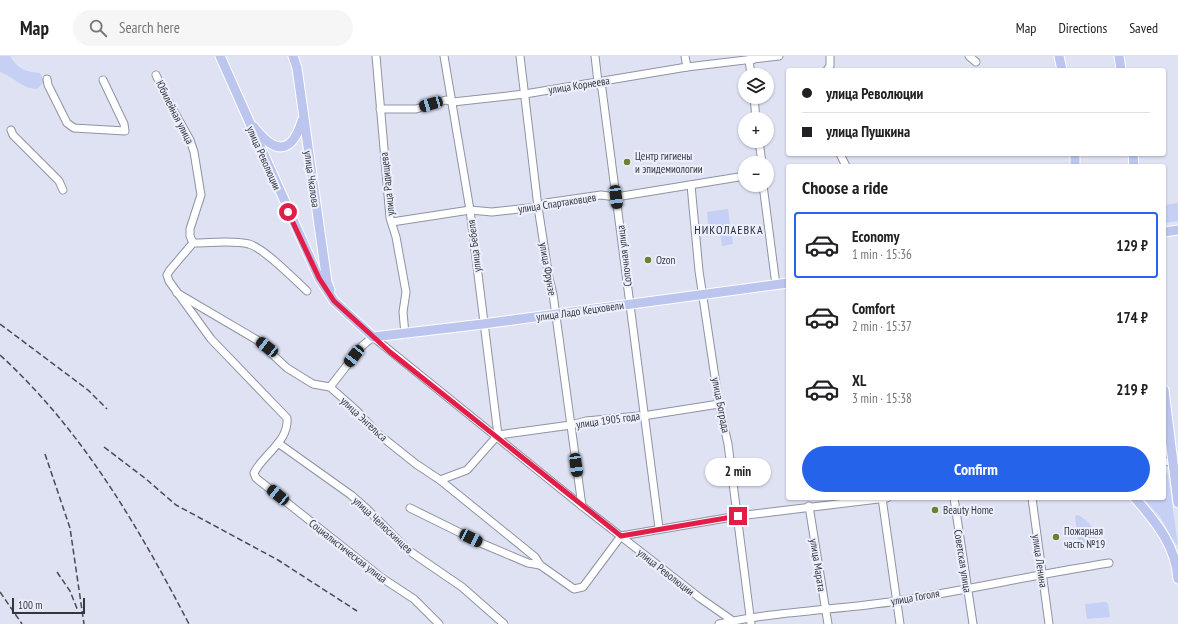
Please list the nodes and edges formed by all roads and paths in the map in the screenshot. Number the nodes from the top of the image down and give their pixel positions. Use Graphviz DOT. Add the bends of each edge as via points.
graph roads {
  1 [pos="220,56"];
  2 [pos="293,56"];
  3 [pos="376,56"];
  4 [pos="444,56"];
  5 [pos="520,56"];
  6 [pos="595,56"];
  7 [pos="685,56"];
  8 [pos="779,56"];
  9 [pos="830,56"];
  10 [pos="969,56"];
  11 [pos="1059,56"];
  12 [pos="1119,56"];
  13 [pos="751,59"];
  14 [pos="976,62"];
  15 [pos="687,67"];
  16 [pos="828,68"];
  17 [pos="1062,68"];
  18 [pos="1121,68"];
  19 [pos="156,75"];
  20 [pos="47,79"];
  21 [pos="103,80"];
  22 [pos="598,82"];
  23 [pos="525,94"];
  24 [pos="453,102"];
  25 [pos="380,109"];
  26 [pos="246,116"];
  27 [pos="303,116"];
  28 [pos="11,130"];
  29 [pos="738,177"];
  30 [pos="691,185"];
  31 [pos="63,190"];
  32 [pos="764,192"];
  33 [pos="616,197"];
  34 [pos="538,207"];
  35 [pos="470,210"];
  36 [pos="392,222"];
  37 [pos="1178,230"];
  38 [pos="1166,232"];
  39 [pos="193,243"];
  40 [pos="786,283"];
  41 [pos="776,285"];
  42 [pos="307,291"];
  43 [pos="177,293"];
  44 [pos="703,294"];
  45 [pos="334,301"];
  46 [pos="629,304"];
  47 [pos="556,314"];
  48 [pos="483,324"];
  49 [pos="406,334"];
  50 [pos="372,337"];
  51 [pos="330,387"];
  52 [pos="719,404"];
  53 [pos="644,414"];
  54 [pos="571,425"];
  55 [pos="1166,426"];
  56 [pos="497,436"];
  57 [pos="278,443"];
  58 [pos="1168,462"];
  59 [pos="440,480"];
  60 [pos="864,500"];
  61 [pos="882,500"];
  62 [pos="954,500"];
  63 [pos="1032,500"];
  64 [pos="1137,500"];
  65 [pos="1178,503"];
  66 [pos="582,506"];
  67 [pos="809,506"];
  68 [pos="410,508"];
  69 [pos="738,516"];
  70 [pos="659,528"];
  71 [pos="621,536"];
  72 [pos="1110,563"];
  73 [pos="540,565"];
  74 [pos="1042,573"];
  75 [pos="1178,578"];
  76 [pos="968,588"];
  77 [pos="897,601"];
  78 [pos="825,611"];
  79 [pos="733,621"];
  80 [pos="751,621"];
  81 [pos="439,624"];
  82 [pos="504,624"];
  83 [pos="719,624"];
  84 [pos="828,624"];
  85 [pos="900,624"];
  86 [pos="973,624"];
  87 [pos="1049,624"];
  1 -- 26 [label="main road, улица Революции"];
  2 -- 27 [label="main road, улица Чкалова"];
  3 -- 25 [label="street, улица Радищева"];
  4 -- 24 [label="street, улица Бебеля"];
  5 -- 23 [label="street, улица Фрунзе"];
  6 -- 22 [label="street, Сопочная улица"];
  7 -- 15 [label="street"];
  8 -- 13 [label="street, улица Корнеева"];
  9 -- 16 [label="street"];
  10 -- 14 [label="street"];
  11 -- 17 [label="main road"];
  12 -- 18 [label="main road"];
  13 -- 15 [label="street, улица Корнеева"];
  15 -- 22 [label="street, улица Корнеева"];
  19 -- 39 [label="street, Юбилейная улица" via="194,152 201,195 190,229"];
  20 -- 21 [label="street" via="67,123 74,128 125,131"];
  22 -- 23 [label="street, улица Корнеева"];
  22 -- 33 [label="street, Сопочная улица" via="602,89"];
  23 -- 24 [label="street, улица Корнеева"];
  23 -- 34 [label="street, улица Фрунзе"];
  24 -- 25 [label="street, улица Корнеева" via="446,100 416,108"];
  24 -- 35 [label="street, улица Бебеля"];
  25 -- 36 [label="street, улица Радищева"];
  26 -- 27 [label="main road" via="266,142 281,147 292,142 298,134"];
  26 -- 45 [label="main road, улица Революции" via="319,278"];
  27 -- 45 [label="main road, улица Чкалова" via="327,282"];
  28 -- 31 [label="street" via="59,181"];
  29 -- 30 [label="street, улица Спартаковцев"];
  30 -- 33 [label="street, улица Спартаковцев"];
  30 -- 44 [label="street, улица Бограда"];
  32 -- 41 [label="street"];
  33 -- 34 [label="street, улица Спартаковцев" via="601,196 546,203"];
  33 -- 46 [label="street, Сопочная улица"];
  34 -- 35 [label="street, улица Спартаковцев" via="492,212"];
  34 -- 47 [label="street, улица Фрунзе"];
  35 -- 36 [label="street, улица Спартаковцев"];
  35 -- 48 [label="street, улица Бебеля"];
  36 -- 49 [label="street, улица Радищева" via="406,292 403,312"];
  37 -- 38 [label="main road"];
  39 -- 42 [label="street" via="251,244"];
  39 -- 43 [label="street" via="168,275"];
  40 -- 41 [label="main road, улица Ладо Кецховели"];
  41 -- 44 [label="main road, улица Ладо Кецховели"];
  43 -- 51 [label="street, улица Энгельса" via="257,340 287,368 313,384"];
  43 -- 57 [label="street" via="211,339 287,418 287,431"];
  44 -- 46 [label="main road, улица Ладо Кецховели"];
  44 -- 52 [label="street, улица Бограда"];
  45 -- 50 [label="main road, улица Революции"];
  46 -- 47 [label="main road, улица Ладо Кецховели"];
  46 -- 53 [label="street, Сопочная улица"];
  47 -- 48 [label="main road, улица Ладо Кецховели"];
  47 -- 54 [label="street, улица Фрунзе"];
  48 -- 49 [label="main road, улица Ладо Кецховели"];
  48 -- 56 [label="street, улица Бебеля"];
  49 -- 50 [label="main road, улица Ладо Кецховели"];
  50 -- 51 [label="street"];
  50 -- 56 [label="street, улица Революции"];
  51 -- 59 [label="street, улица Энгельса" via="377,433"];
  52 -- 53 [label="street, улица 1905 года"];
  52 -- 69 [label="street, улица Бограда" via="728,444"];
  53 -- 54 [label="street, улица 1905 года" via="586,420"];
  53 -- 70 [label="street, Сопочная улица"];
  54 -- 56 [label="street, улица 1905 года"];
  54 -- 66 [label="street, улица Фрунзе"];
  55 -- 58 [label="main road"];
  56 -- 59 [label="street" via="467,470"];
  56 -- 66 [label="street, улица Революции"];
  57 -- 81 [label="street, Социалистическая улица" via="257,466 254,474 256,478 382,578 414,599"];
  57 -- 82 [label="street, улица Челюскинцев" via="367,509 408,550 462,587"];
  58 -- 65 [label="main road"];
  59 -- 73 [label="street, улица Энгельса" via="535,557"];
  60 -- 67 [label="street"];
  61 -- 77 [label="street"];
  62 -- 76 [label="street, Советская улица"];
  63 -- 74 [label="street, улица Ленина"];
  64 -- 75 [label="main road" via="1158,524 1168,542"];
  66 -- 71 [label="street, улица Революции"];
  67 -- 69 [label="street"];
  67 -- 78 [label="street, улица Марата"];
  68 -- 73 [label="street, улица Энгельса" via="483,544 528,563"];
  69 -- 70 [label="street"];
  69 -- 80 [label="street, улица Бограда"];
  70 -- 71 [label="street"];
  71 -- 73 [label="street, улица Энгельса" via="583,586 574,588"];
  71 -- 79 [label="street, улица Революции"];
  72 -- 74 [label="street, улица Гоголя"];
  74 -- 76 [label="street, улица Гоголя"];
  74 -- 87 [label="street, улица Ленина"];
  76 -- 77 [label="street, улица Гоголя"];
  76 -- 86 [label="street, Советская улица"];
  77 -- 78 [label="street, улица Гоголя"];
  77 -- 85 [label="street"];
  78 -- 80 [label="street, улица Гоголя"];
  78 -- 84 [label="street, улица Марата"];
  79 -- 80 [label="street, улица Гоголя"];
  79 -- 83 [label="street, улица Гоголя"];
}
